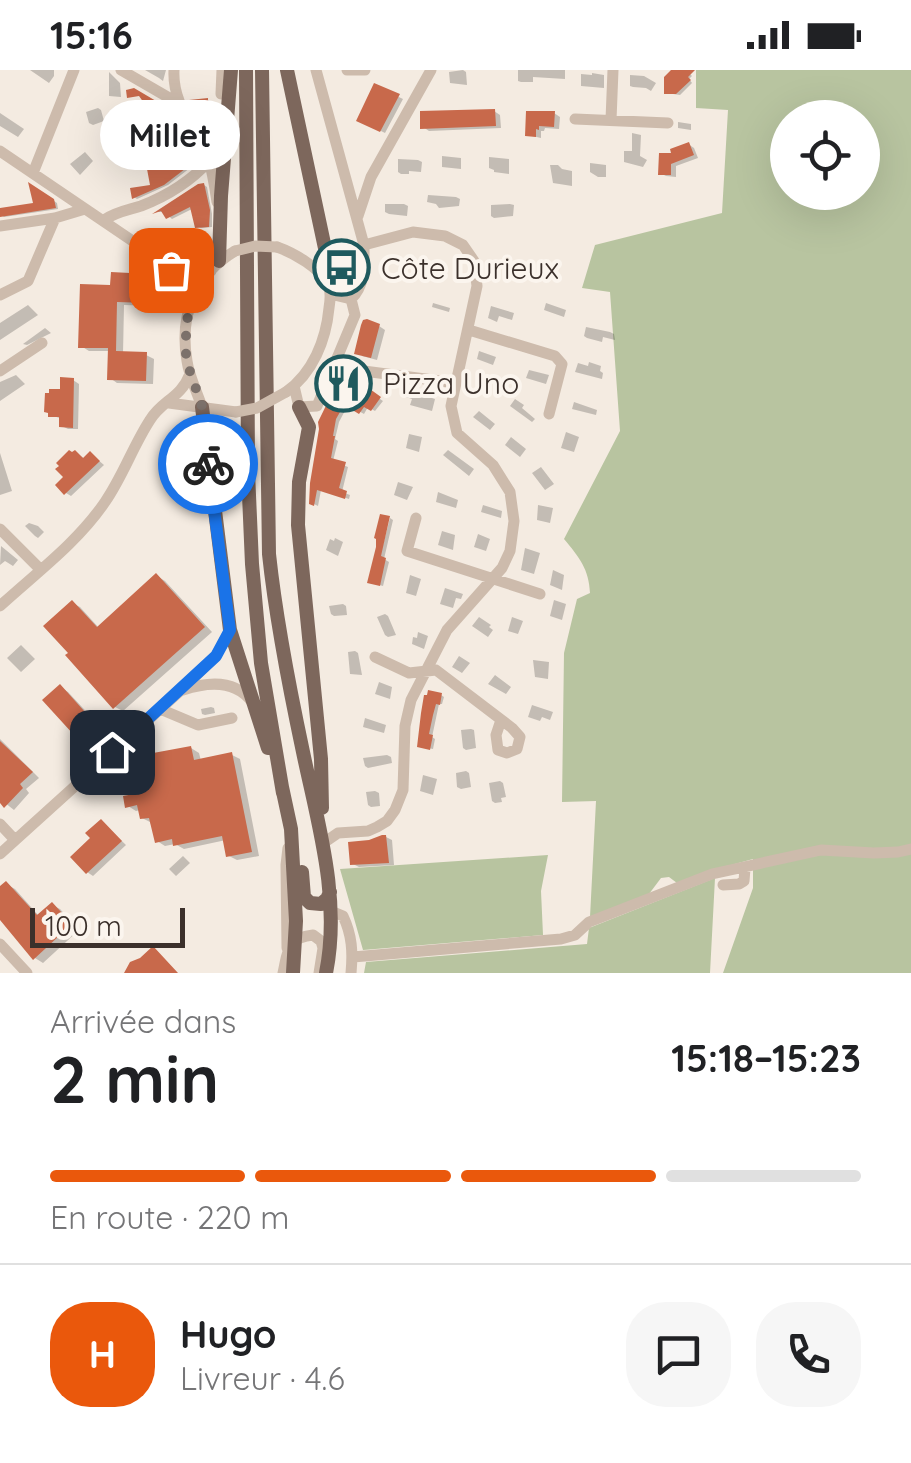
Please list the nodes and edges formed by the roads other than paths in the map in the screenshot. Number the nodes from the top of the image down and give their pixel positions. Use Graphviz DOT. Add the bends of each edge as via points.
graph roads {
  1 [pos="74,70"];
  2 [pos="121,70"];
  3 [pos="174,70"];
  4 [pos="222,70"];
  5 [pos="232,70"];
  6 [pos="246,70"];
  7 [pos="262,70"];
  8 [pos="287,70"];
  9 [pos="316,70"];
  10 [pos="347,70"];
  11 [pos="366,70"];
  12 [pos="430,70"];
  13 [pos="613,70"];
  14 [pos="221,94"];
  15 [pos="178,103"];
  16 [pos="576,119"];
  17 [pos="611,120"];
  18 [pos="668,123"];
  19 [pos="0,151"];
  20 [pos="209,162"];
  21 [pos="34,173"];
  22 [pos="86,209"];
  23 [pos="220,216"];
  24 [pos="358,216"];
  25 [pos="108,217"];
  26 [pos="55,218"];
  27 [pos="0,226"];
  28 [pos="364,244"];
  29 [pos="150,252"];
  30 [pos="221,257"];
  31 [pos="168,265"];
  32 [pos="329,290"];
  33 [pos="0,294"];
  34 [pos="354,296"];
  35 [pos="191,305"];
  36 [pos="469,330"];
  37 [pos="42,343"];
  38 [pos="334,367"];
  39 [pos="0,371"];
  40 [pos="190,374"];
  41 [pos="456,382"];
  42 [pos="290,389"];
  43 [pos="169,403"];
  44 [pos="202,406"];
  45 [pos="299,407"];
  46 [pos="549,414"];
  47 [pos="416,518"];
  48 [pos="0,529"];
  49 [pos="40,569"];
  50 [pos="492,578"];
  51 [pos="540,594"];
  52 [pos="0,606"];
  53 [pos="230,630"];
  54 [pos="375,658"];
  55 [pos="424,672"];
  56 [pos="179,692"];
  57 [pos="254,705"];
  58 [pos="160,709"];
  59 [pos="232,718"];
  60 [pos="501,720"];
  61 [pos="284,796"];
  62 [pos="0,824"];
  63 [pos="14,840"];
  64 [pos="322,844"];
  65 [pos="911,849"];
  66 [pos="0,854"];
  67 [pos="746,868"];
  68 [pos="724,884"];
  69 [pos="330,892"];
  70 [pos="331,911"];
  71 [pos="0,944"];
  72 [pos="291,944"];
  73 [pos="352,957"];
  74 [pos="27,973"];
  75 [pos="284,973"];
  76 [pos="293,973"];
  77 [pos="323,973"];
  78 [pos="350,973"];
  1 -- 21 [label="street"];
  2 -- 15 [label="street"];
  3 -- 15 [label="street"];
  4 -- 14 [label="street"];
  5 -- 23 [label="main road"];
  6 -- 61 [label="main road" via="252,564"];
  7 -- 64 [label="main road" via="269,554"];
  8 -- 32 [label="main road"];
  9 -- 24 [label="street"];
  10 -- 11 [label="street"];
  12 -- 24 [label="street" via="370,177"];
  13 -- 17 [label="street"];
  15 -- 20 [label="street"];
  16 -- 17 [label="street"];
  17 -- 18 [label="street"];
  19 -- 21 [label="street"];
  20 -- 23 [label="street"];
  20 -- 25 [label="street" via="168,194"];
  21 -- 22 [label="street"];
  22 -- 25 [label="street"];
  22 -- 26 [label="street"];
  23 -- 30 [label="main road"];
  24 -- 28 [label="street"];
  25 -- 29 [label="street"];
  26 -- 27 [label="street"];
  26 -- 33 [label="street" via="28,281"];
  28 -- 34 [label="street"];
  28 -- 36 [label="street" via="393,243 413,232 463,245 477,286"];
  29 -- 30 [label="street" via="181,254 197,247"];
  29 -- 31 [label="street"];
  30 -- 31 [label="street"];
  30 -- 32 [label="street, bridge" via="277,247 308,264"];
  30 -- 35 [label="street" via="198,284"];
  31 -- 35 [label="street"];
  32 -- 34 [label="street"];
  32 -- 42 [label="street" via="326,331 314,361"];
  34 -- 38 [label="street" via="355,315"];
  35 -- 40 [label="street"];
  36 -- 41 [label="street"];
  36 -- 46 [label="street" via="555,356 562,364"];
  37 -- 39 [label="street"];
  38 -- 41 [label="street"];
  38 -- 45 [label="street" via="317,406"];
  40 -- 43 [label="street"];
  40 -- 44 [label="street"];
  41 -- 50 [label="street" via="450,406 457,433 510,492 510,551"];
  42 -- 44 [label="street, bridge" via="258,408"];
  42 -- 45 [label="street"];
  43 -- 44 [label="street"];
  43 -- 49 [label="street" via="150,420 93,518"];
  44 -- 53 [label="main road"];
  45 -- 64 [label="main road" via="309,427 298,525 321,759"];
  47 -- 50 [label="street" via="407,550"];
  48 -- 49 [label="street"];
  49 -- 52 [label="street"];
  50 -- 51 [label="street"];
  50 -- 55 [label="street" via="447,630"];
  53 -- 56 [label="street" via="216,656"];
  53 -- 57 [label="main road"];
  54 -- 55 [label="street" via="409,673"];
  55 -- 60 [label="street" via="436,670"];
  55 -- 64 [label="street" via="405,726 404,790 395,810 378,827 338,833"];
  56 -- 57 [label="street" via="225,684"];
  56 -- 58 [label="street"];
  57 -- 61 [label="main road"];
  58 -- 59 [label="street" via="198,725"];
  58 -- 63 [label="street"];
  61 -- 69 [label="main road" via="298,828 304,897 321,904"];
  61 -- 72 [label="main road" via="291,829"];
  62 -- 63 [label="street"];
  63 -- 66 [label="street"];
  64 -- 69 [label="main road"];
  65 -- 67 [label="street" via="821,850"];
  67 -- 68 [label="street" via="744,881"];
  67 -- 73 [label="street" via="712,874 561,939"];
  69 -- 70 [label="main road"];
  70 -- 73 [label="street" via="343,916"];
  70 -- 77 [label="main road"];
  71 -- 74 [label="street"];
  72 -- 75 [label="street"];
  72 -- 76 [label="main road"];
  72 -- 77 [label="street" via="317,936"];
  73 -- 78 [label="street"];
}
